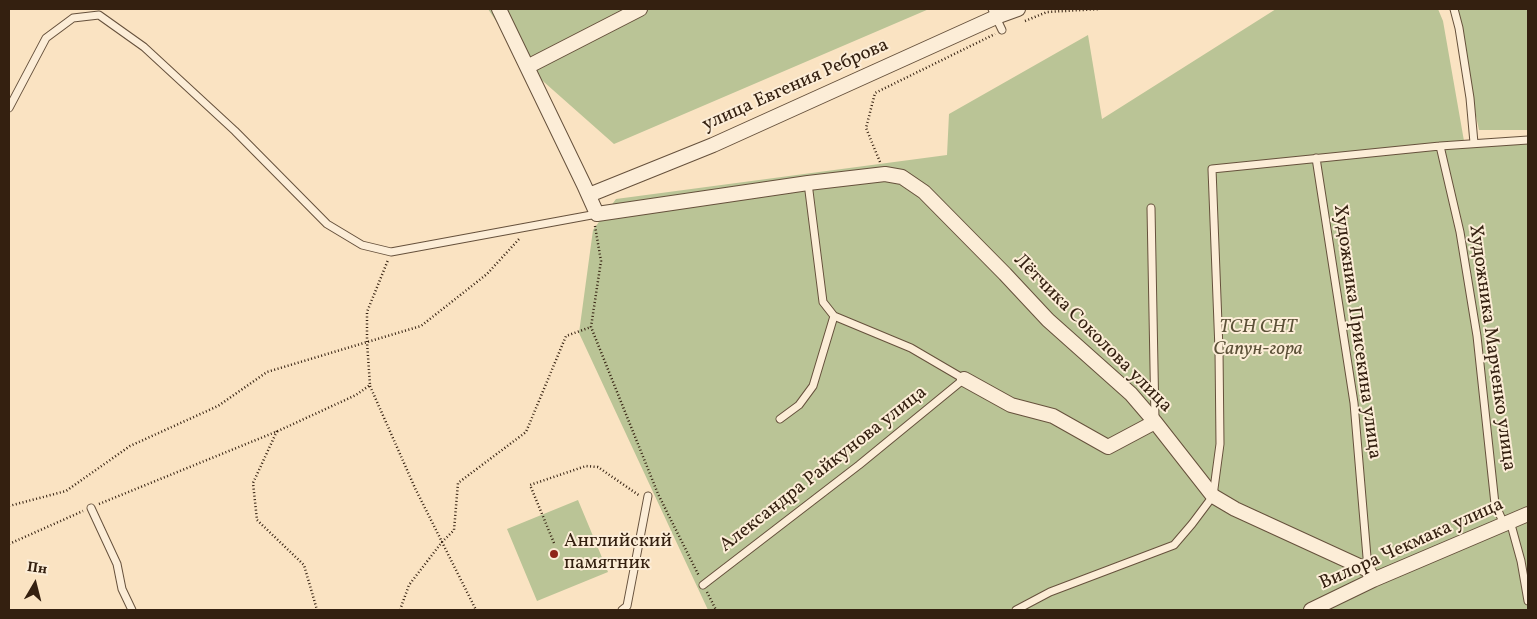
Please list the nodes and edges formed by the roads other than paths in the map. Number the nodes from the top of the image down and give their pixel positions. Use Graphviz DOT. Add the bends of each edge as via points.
graph roads {
  1 [pos="70,9"];
  2 [pos="499,9"];
  3 [pos="640,9"];
  4 [pos="1018,9"];
  5 [pos="1454,9"];
  6 [pos="994,13"];
  7 [pos="73,18"];
  8 [pos="1002,30"];
  9 [pos="528,67"];
  10 [pos="9,108"];
  11 [pos="1528,140"];
  12 [pos="1474,143"];
  13 [pos="1440,146"];
  14 [pos="1316,158"];
  15 [pos="808,183"];
  16 [pos="589,195"];
  17 [pos="1151,208"];
  18 [pos="597,214"];
  19 [pos="834,316"];
  20 [pos="964,379"];
  21 [pos="780,419"];
  22 [pos="1155,422"];
  23 [pos="648,496"];
  24 [pos="1213,496"];
  25 [pos="91,508"];
  26 [pos="1528,514"];
  27 [pos="1507,523"];
  28 [pos="1371,575"];
  29 [pos="703,585"];
  30 [pos="1528,601"];
  31 [pos="132,610"];
  32 [pos="622,610"];
  33 [pos="1016,610"];
  34 [pos="1311,610"];
  1 -- 7 [label="lane"];
  2 -- 9 [label="street"];
  3 -- 9 [label="street"];
  4 -- 6 [label="street, улица Евгения Реброва"];
  5 -- 12 [label="lane" via="1470,98"];
  6 -- 8 [label="lane"];
  6 -- 16 [label="street, улица Евгения Реброва" via="713,144"];
  7 -- 10 [label="lane" via="46,38"];
  7 -- 18 [label="lane" via="98,15 144,47 235,131 327,224 362,245 391,252"];
  9 -- 16 [label="street"];
  11 -- 12 [label="lane"];
  12 -- 13 [label="lane"];
  13 -- 14 [label="lane"];
  13 -- 27 [label="lane, Художника Марченко улица" via="1460,232 1477,336 1496,504"];
  14 -- 24 [label="lane" via="1212,169 1220,444"];
  14 -- 28 [label="lane, Художника Присекина улица" via="1354,403"];
  15 -- 18 [label="street"];
  15 -- 19 [label="lane" via="823,302"];
  15 -- 22 [label="street, Лётчика Соколова улица" via="885,174 902,177 924,192 1048,320 1131,394"];
  16 -- 18 [label="street"];
  17 -- 22 [label="lane"];
  19 -- 20 [label="lane" via="911,348"];
  19 -- 21 [label="lane" via="813,386 799,405"];
  20 -- 22 [label="street" via="1011,405 1053,416 1108,447"];
  20 -- 29 [label="lane, Александра Райкунова улица"];
  22 -- 24 [label="street, Лётчика Соколова улица"];
  23 -- 32 [label="lane" via="628,606"];
  24 -- 28 [label="street, Лётчика Соколова улица"];
  24 -- 33 [label="lane" via="1174,545 1050,592"];
  25 -- 31 [label="lane" via="117,564 122,589"];
  26 -- 27 [label="street, Вилора Чекмака улица"];
  27 -- 28 [label="street, Вилора Чекмака улица"];
  27 -- 30 [label="lane, Художника Марченко улица" via="1521,561"];
  28 -- 34 [label="street, Вилора Чекмака улица"];
}
